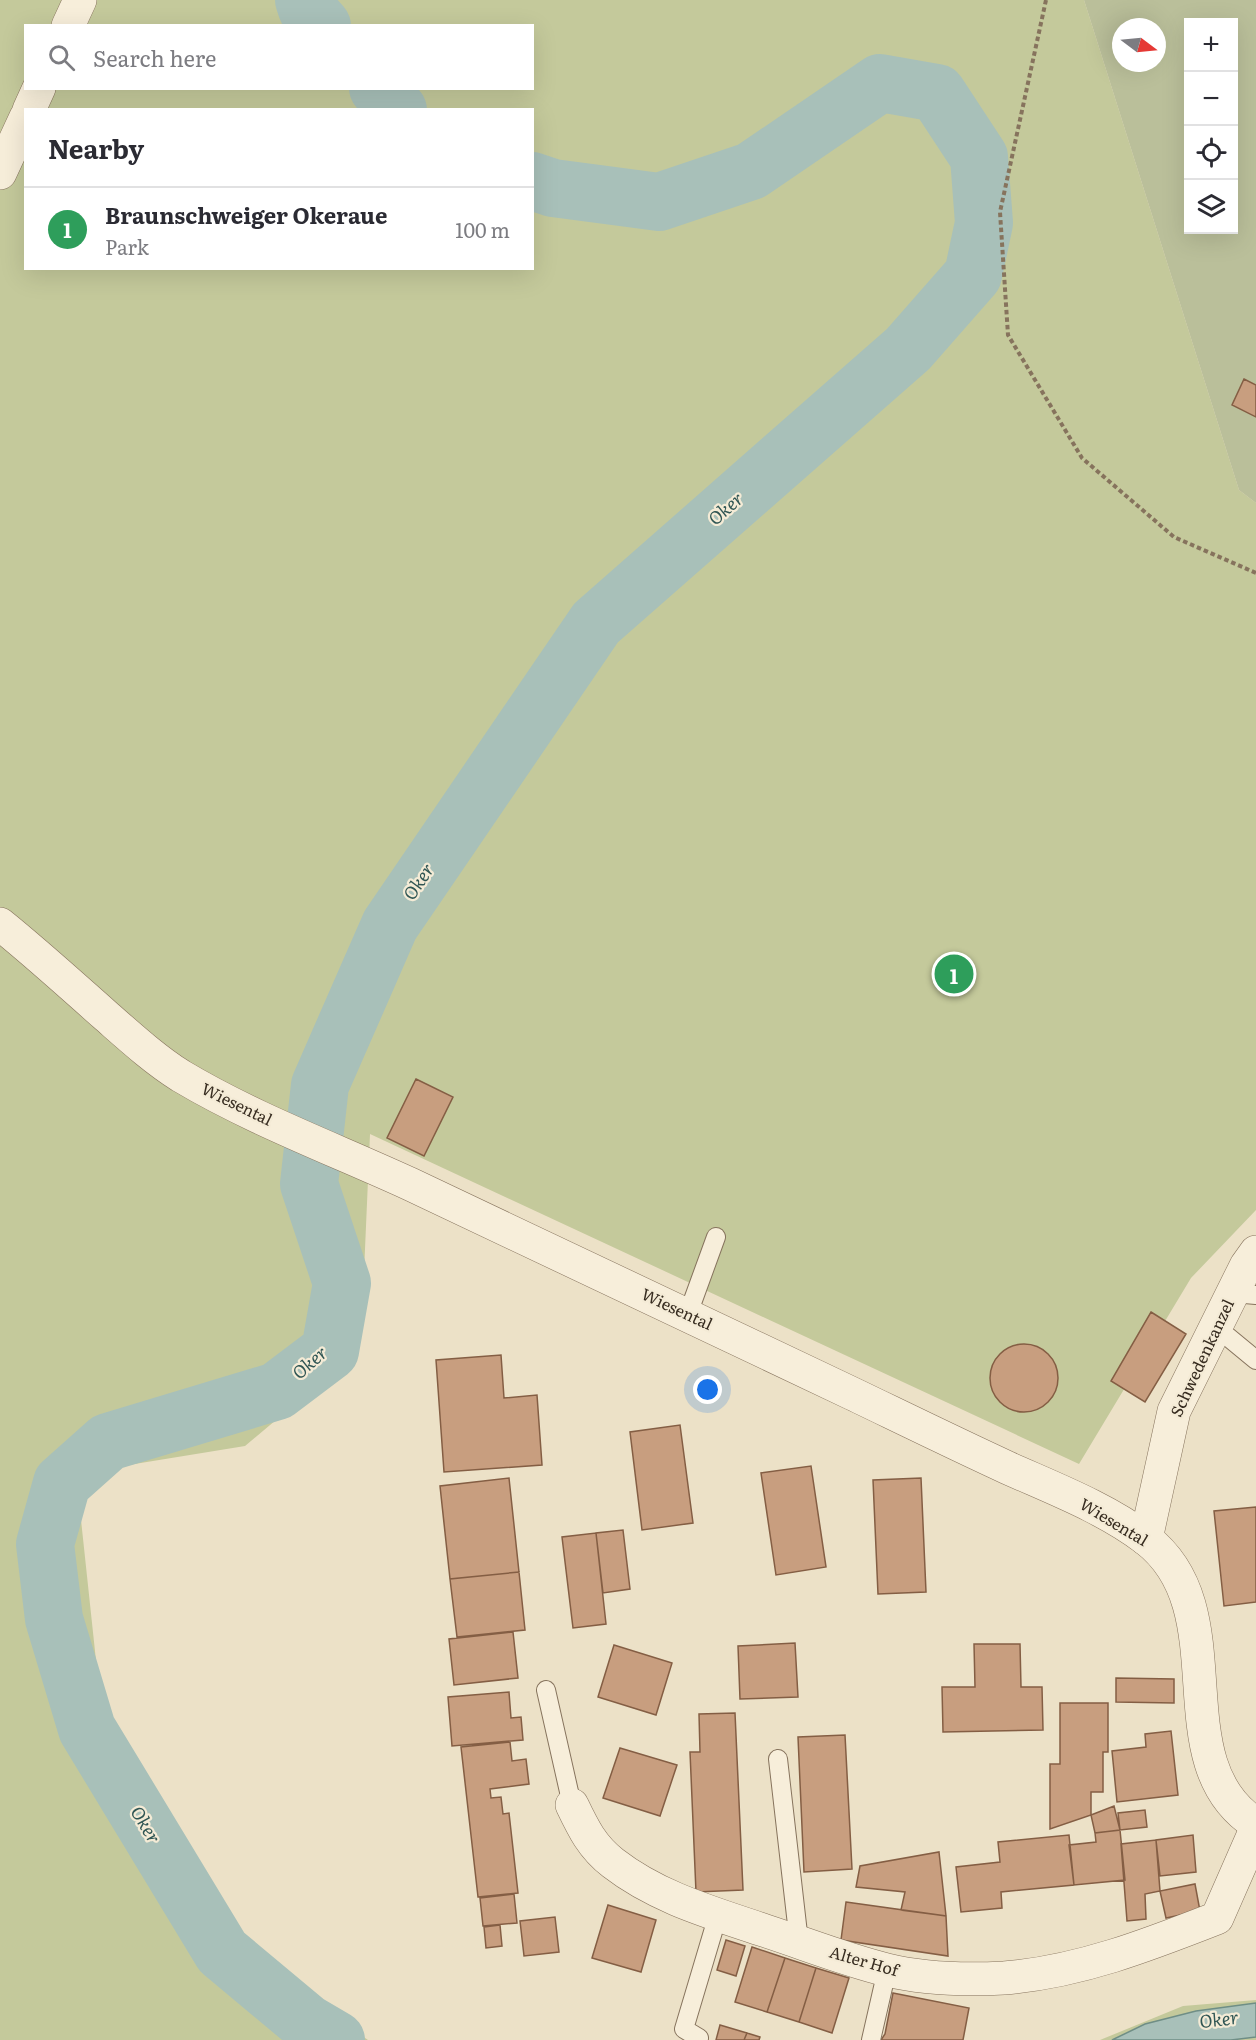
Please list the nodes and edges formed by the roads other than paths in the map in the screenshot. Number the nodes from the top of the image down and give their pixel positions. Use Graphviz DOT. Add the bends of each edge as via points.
graph roads {
  1 [pos="80,0"];
  2 [pos="69,24"];
  3 [pos="38,90"];
  4 [pos="30,108"];
  5 [pos="24,121"];
  6 [pos="0,173"];
  7 [pos="0,924"];
  8 [pos="716,1237"];
  9 [pos="1256,1252"];
  10 [pos="1244,1294"];
  11 [pos="688,1314"];
  12 [pos="1215,1327"];
  13 [pos="1256,1360"];
  14 [pos="1146,1539"];
  15 [pos="546,1690"];
  16 [pos="778,1759"];
  17 [pos="572,1805"];
  18 [pos="1256,1824"];
  19 [pos="1256,1829"];
  20 [pos="718,1915"];
  21 [pos="799,1942"];
  22 [pos="887,1970"];
  23 [pos="699,2038"];
  24 [pos="871,2040"];
  1 -- 2 [label="street"];
  3 -- 4 [label="street"];
  5 -- 6 [label="street"];
  7 -- 11 [label="street, Wiesental" via="138,1044 179,1074 243,1109"];
  8 -- 11 [label="lane"];
  9 -- 10 [label="street, Schwedenkanzel" via="1246,1266"];
  10 -- 12 [label="street, Schwedenkanzel"];
  11 -- 14 [label="street, Wiesental" via="1073,1497"];
  12 -- 13 [label="lane"];
  12 -- 14 [label="street, Schwedenkanzel" via="1174,1411"];
  14 -- 18 [label="street, Wiesental" via="1177,1573 1185,1592 1197,1644 1206,1746 1218,1785 1232,1805"];
  15 -- 17 [label="lane, Alter Hof"];
  16 -- 21 [label="lane"];
  17 -- 20 [label="street, Alter Hof" via="588,1838 612,1863 650,1886"];
  19 -- 22 [label="street, Alter Hof" via="1217,1918 1139,1948 1073,1967 1005,1977 963,1979"];
  20 -- 21 [label="street, Alter Hof"];
  20 -- 23 [label="lane" via="684,2029"];
  21 -- 22 [label="street, Alter Hof"];
  22 -- 24 [label="lane"];
}
